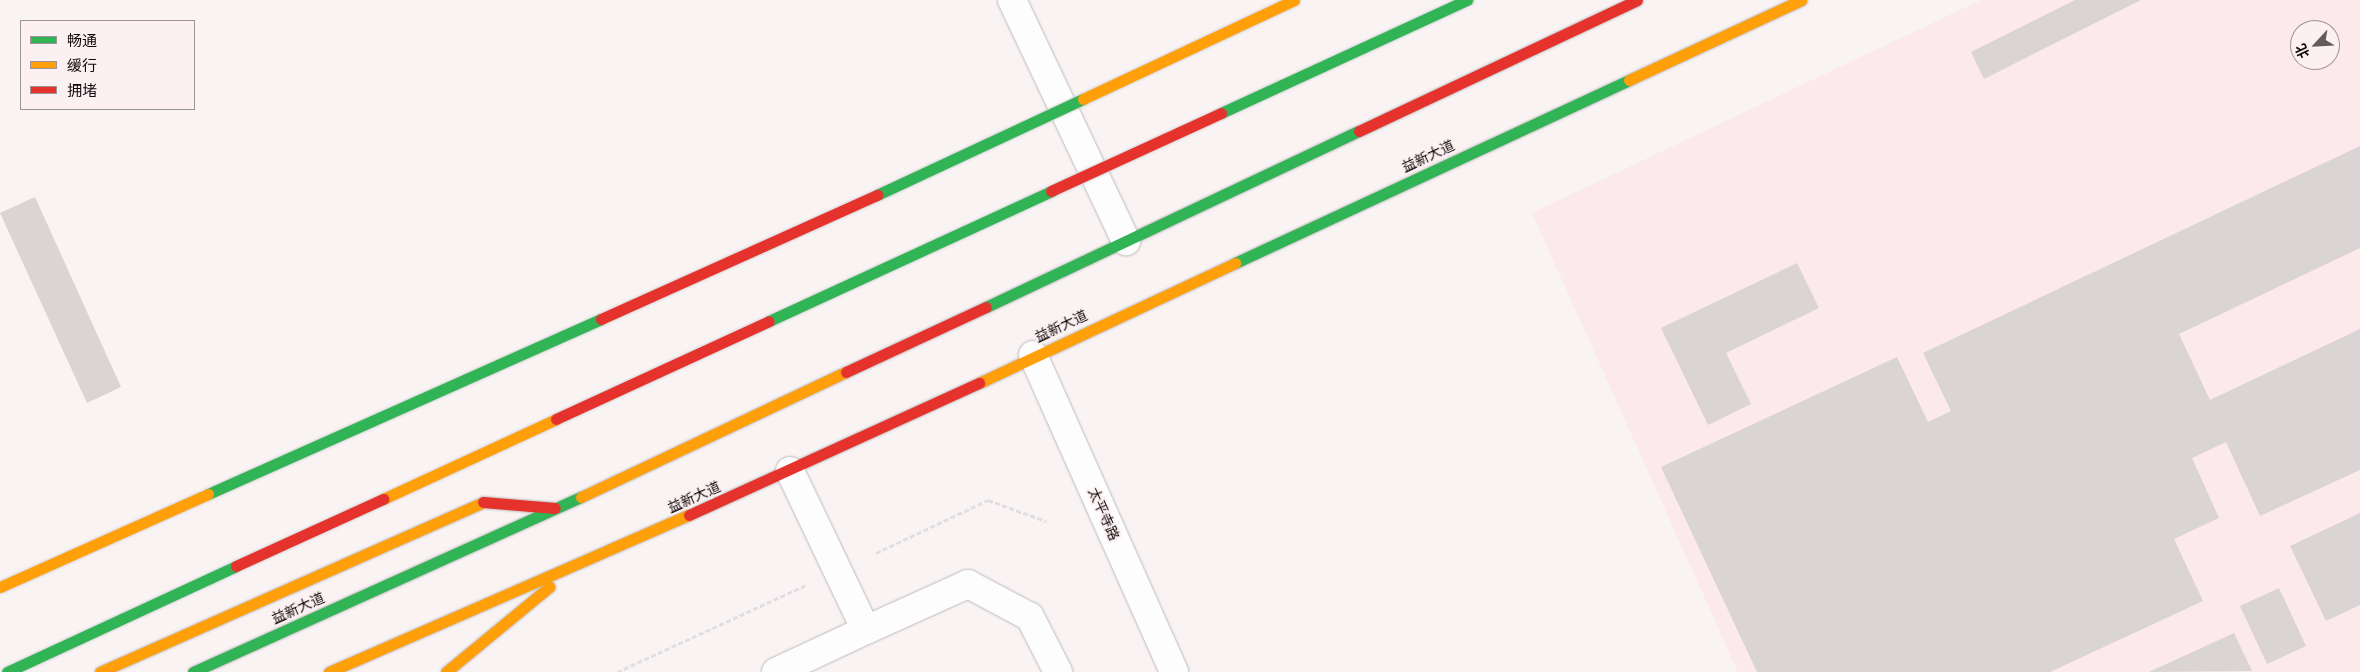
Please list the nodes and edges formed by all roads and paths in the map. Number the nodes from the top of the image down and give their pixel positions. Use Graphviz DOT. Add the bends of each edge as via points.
graph roads {
  1 [pos="1012,0"];
  2 [pos="1294,0"];
  3 [pos="1468,0"];
  4 [pos="1637,0"];
  5 [pos="1802,0"];
  6 [pos="1126,241"];
  7 [pos="1033,355"];
  8 [pos="790,471"];
  9 [pos="556,508"];
  10 [pos="1046,521"];
  11 [pos="876,553"];
  12 [pos="573,566"];
  13 [pos="811,582"];
  14 [pos="0,587"];
  15 [pos="866,630"];
  16 [pos="8,672"];
  17 [pos="100,672"];
  18 [pos="193,672"];
  19 [pos="330,672"];
  20 [pos="446,672"];
  21 [pos="617,672"];
  22 [pos="776,672"];
  23 [pos="1058,672"];
  24 [pos="1174,672"];
  1 -- 6 [label="street"];
  2 -- 14 [label="main road, bridge" via="846,210"];
  3 -- 16 [label="main road, bridge"];
  4 -- 6 [label="main road, 益新大道"];
  5 -- 7 [label="main road, 益新大道"];
  6 -- 9 [label="main road, 益新大道"];
  7 -- 8 [label="main road, 益新大道"];
  7 -- 24 [label="street, 太平寺路"];
  8 -- 12 [label="main road, 益新大道"];
  8 -- 15 [label="street"];
  9 -- 17 [label="main road" via="483,502"];
  9 -- 18 [label="main road, 益新大道"];
  10 -- 11 [label="path" via="988,500"];
  12 -- 19 [label="main road, 益新大道"];
  12 -- 20 [label="main road"];
  13 -- 21 [label="path"];
  15 -- 22 [label="street"];
  15 -- 23 [label="street" via="968,584 1030,617"];
}
